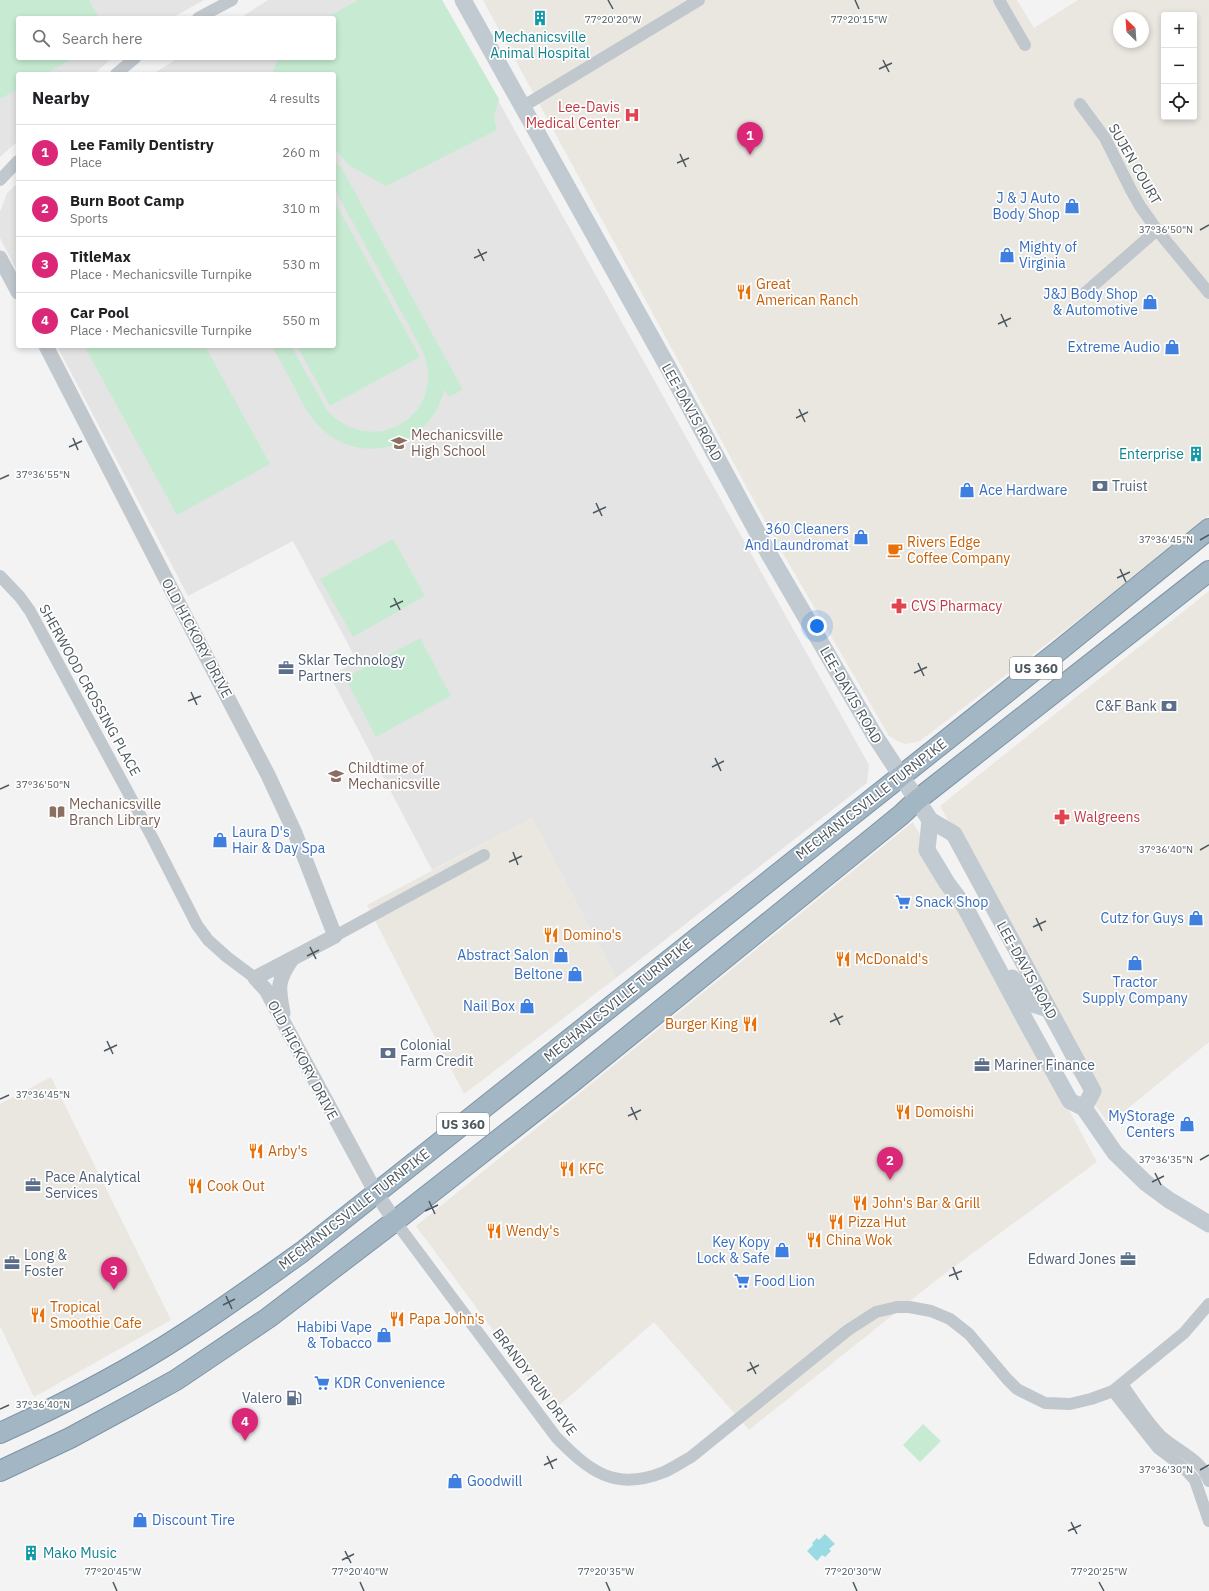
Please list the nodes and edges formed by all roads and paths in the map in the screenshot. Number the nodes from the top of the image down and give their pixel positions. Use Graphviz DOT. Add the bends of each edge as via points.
graph roads {
  1 [pos="232,0"];
  2 [pos="463,0"];
  3 [pos="999,0"];
  4 [pos="697,1"];
  5 [pos="202,16"];
  6 [pos="1025,45"];
  7 [pos="133,60"];
  8 [pos="118,72"];
  9 [pos="1080,104"];
  10 [pos="522,107"];
  11 [pos="16,163"];
  12 [pos="0,180"];
  13 [pos="1157,230"];
  14 [pos="0,258"];
  15 [pos="16,288"];
  16 [pos="1086,292"];
  17 [pos="1209,294"];
  18 [pos="47,348"];
  19 [pos="1209,529"];
  20 [pos="1209,571"];
  21 [pos="0,576"];
  22 [pos="901,775"];
  23 [pos="917,800"];
  24 [pos="930,820"];
  25 [pos="484,855"];
  26 [pos="335,936"];
  27 [pos="989,953"];
  28 [pos="292,959"];
  29 [pos="255,978"];
  30 [pos="1048,1009"];
  31 [pos="285,1026"];
  32 [pos="1084,1108"];
  33 [pos="376,1193"];
  34 [pos="395,1221"];
  35 [pos="1209,1224"];
  36 [pos="1209,1304"];
  37 [pos="1117,1387"];
  38 [pos="0,1433"];
  39 [pos="0,1471"];
  40 [pos="1209,1481"];
  41 [pos="1209,1520"];
  1 -- 5 [label="street"];
  2 -- 10 [label="main road, LEE-DAVIS ROAD"];
  3 -- 6 [label="street"];
  4 -- 10 [label="street"];
  7 -- 8 [label="street"];
  9 -- 13 [label="street, SUJEN COURT" via="1105,138 1131,190"];
  10 -- 22 [label="main road, LEE-DAVIS ROAD" via="769,554 875,736"];
  11 -- 12 [label="street"];
  13 -- 16 [label="street"];
  13 -- 17 [label="street, SUJEN COURT"];
  14 -- 15 [label="street"];
  18 -- 26 [label="street, OLD HICKORY DRIVE" via="268,775 295,833"];
  19 -- 22 [label="highway, MECHANICSVILLE TURNPIKE / US 360"];
  20 -- 23 [label="highway, MECHANICSVILLE TURNPIKE / US 360"];
  21 -- 29 [label="street, SHERWOOD CROSSING PLACE" via="30,611 197,926 208,940"];
  22 -- 23 [label="main road, LEE-DAVIS ROAD"];
  22 -- 33 [label="highway, MECHANICSVILLE TURNPIKE / US 360"];
  23 -- 24 [label="main road, LEE-DAVIS ROAD"];
  23 -- 34 [label="highway, MECHANICSVILLE TURNPIKE / US 360" via="589,1068"];
  24 -- 27 [label="main road, LEE-DAVIS ROAD" via="927,850 965,907"];
  24 -- 30 [label="main road, LEE-DAVIS ROAD" via="954,834"];
  25 -- 26 [label="street"];
  26 -- 28 [label="street"];
  27 -- 30 [label="main road" via="1008,972 1032,1004"];
  27 -- 32 [label="main road, LEE-DAVIS ROAD" via="1070,1101"];
  28 -- 29 [label="street"];
  28 -- 31 [label="street" via="280,980"];
  29 -- 31 [label="street, OLD HICKORY DRIVE" via="266,990"];
  30 -- 32 [label="main road, LEE-DAVIS ROAD" via="1092,1091"];
  31 -- 33 [label="street, OLD HICKORY DRIVE"];
  32 -- 35 [label="main road, LEE-DAVIS ROAD" via="1115,1153 1132,1170 1169,1200"];
  33 -- 34 [label="street, OLD HICKORY DRIVE"];
  33 -- 38 [label="highway, MECHANICSVILLE TURNPIKE / US 360" via="269,1276 187,1333 100,1384"];
  34 -- 37 [label="street, BRANDY RUN DRIVE" via="556,1437 592,1470 625,1480 659,1474 691,1457 848,1330 876,1312 896,1307 931,1311 950,1319 969,1334 1017,1389 1045,1403 1070,1404 1091,1399"];
  34 -- 39 [label="highway, MECHANICSVILLE TURNPIKE / US 360" via="268,1318 176,1380 70,1438"];
  36 -- 37 [label="street" via="1184,1333"];
  37 -- 40 [label="street" via="1159,1434 1197,1461"];
  37 -- 41 [label="street" via="1158,1448 1195,1480"];
}
